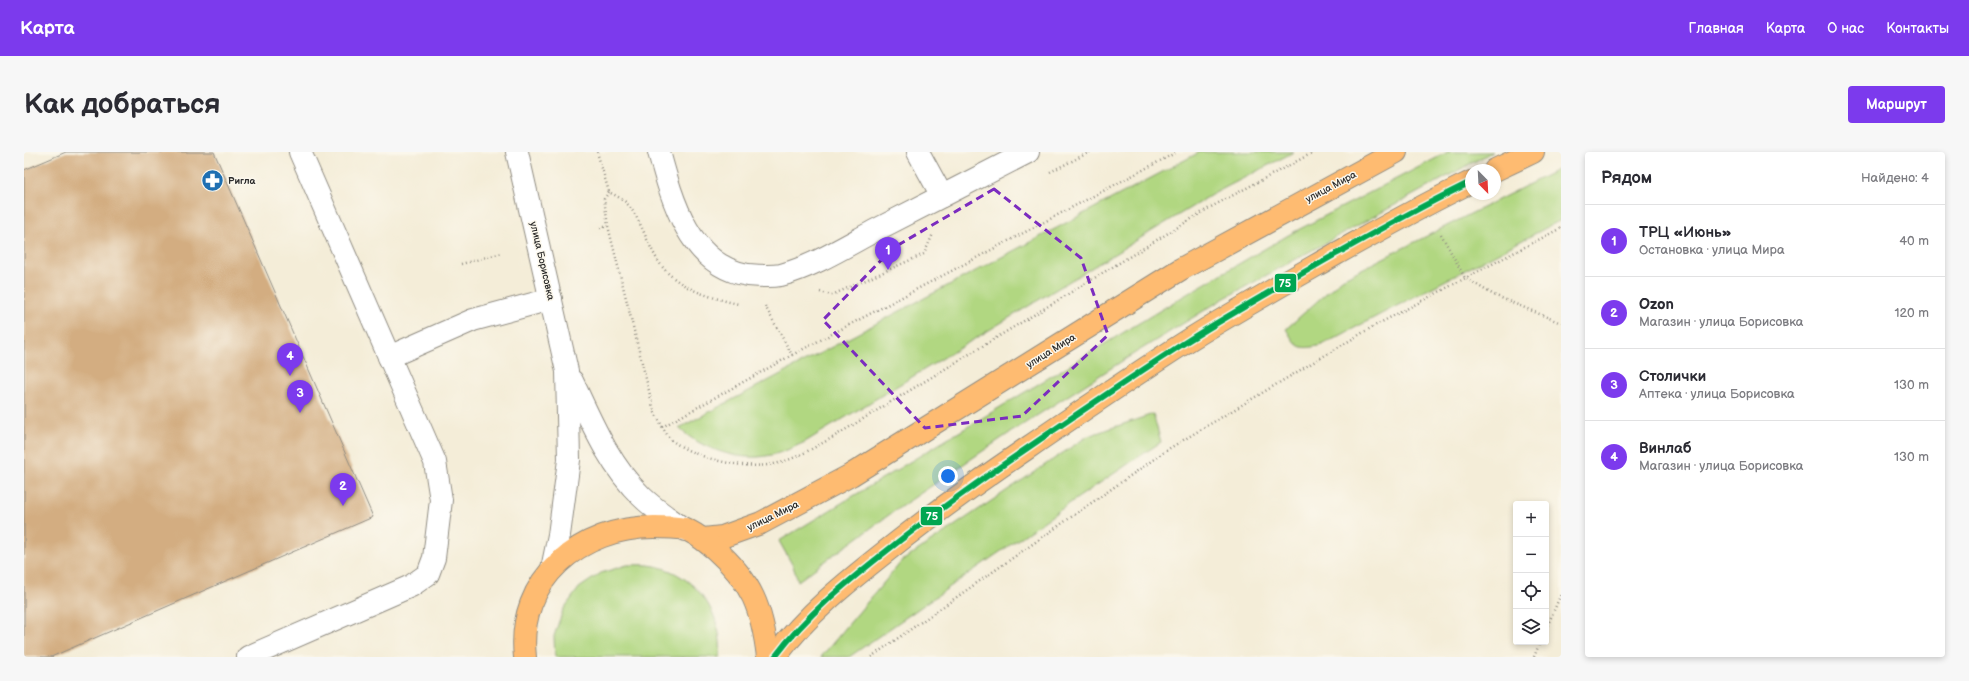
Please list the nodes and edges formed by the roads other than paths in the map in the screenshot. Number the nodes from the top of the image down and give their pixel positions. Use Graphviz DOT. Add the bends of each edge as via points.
graph roads {
  1 [pos="300,152"];
  2 [pos="518,152"];
  3 [pos="659,152"];
  4 [pos="918,152"];
  5 [pos="1028,152"];
  6 [pos="1396,152"];
  7 [pos="1533,152"];
  8 [pos="1501,167"];
  9 [pos="1465,185"];
  10 [pos="942,196"];
  11 [pos="551,299"];
  12 [pos="389,357"];
  13 [pos="567,371"];
  14 [pos="694,534"];
  15 [pos="552,570"];
  16 [pos="521,652"];
  17 [pos="248,657"];
  18 [pos="768,657"];
  19 [pos="775,657"];
  1 -- 12 [label="street"];
  2 -- 11 [label="street, улица Борисовка"];
  3 -- 10 [label="street" via="681,216 692,238 713,260 742,274 762,277 799,269"];
  4 -- 10 [label="street"];
  5 -- 10 [label="street"];
  6 -- 14 [label="main road, улица Мира" via="1181,269 851,475 761,523 722,537"];
  7 -- 8 [label="main road"];
  9 -- 19 [label="main road" via="1426,204 1264,295 1189,340 1062,425 922,524 847,582 791,635"];
  11 -- 12 [label="street" via="474,320"];
  11 -- 13 [label="street, улица Борисовка"];
  12 -- 17 [label="street" via="435,462 439,481 441,500 435,551 428,574 411,586"];
  13 -- 14 [label="street, улица Борисовка" via="593,425 621,472 641,496"];
  13 -- 15 [label="street, улица Борисовка" via="569,460"];
  14 -- 15 [label="main road, улица Мира" via="642,527 622,530 600,537 568,553"];
  14 -- 18 [label="main road" via="730,563 753,593 765,629"];
  15 -- 16 [label="main road, улица Мира" via="540,585 529,610"];
}
